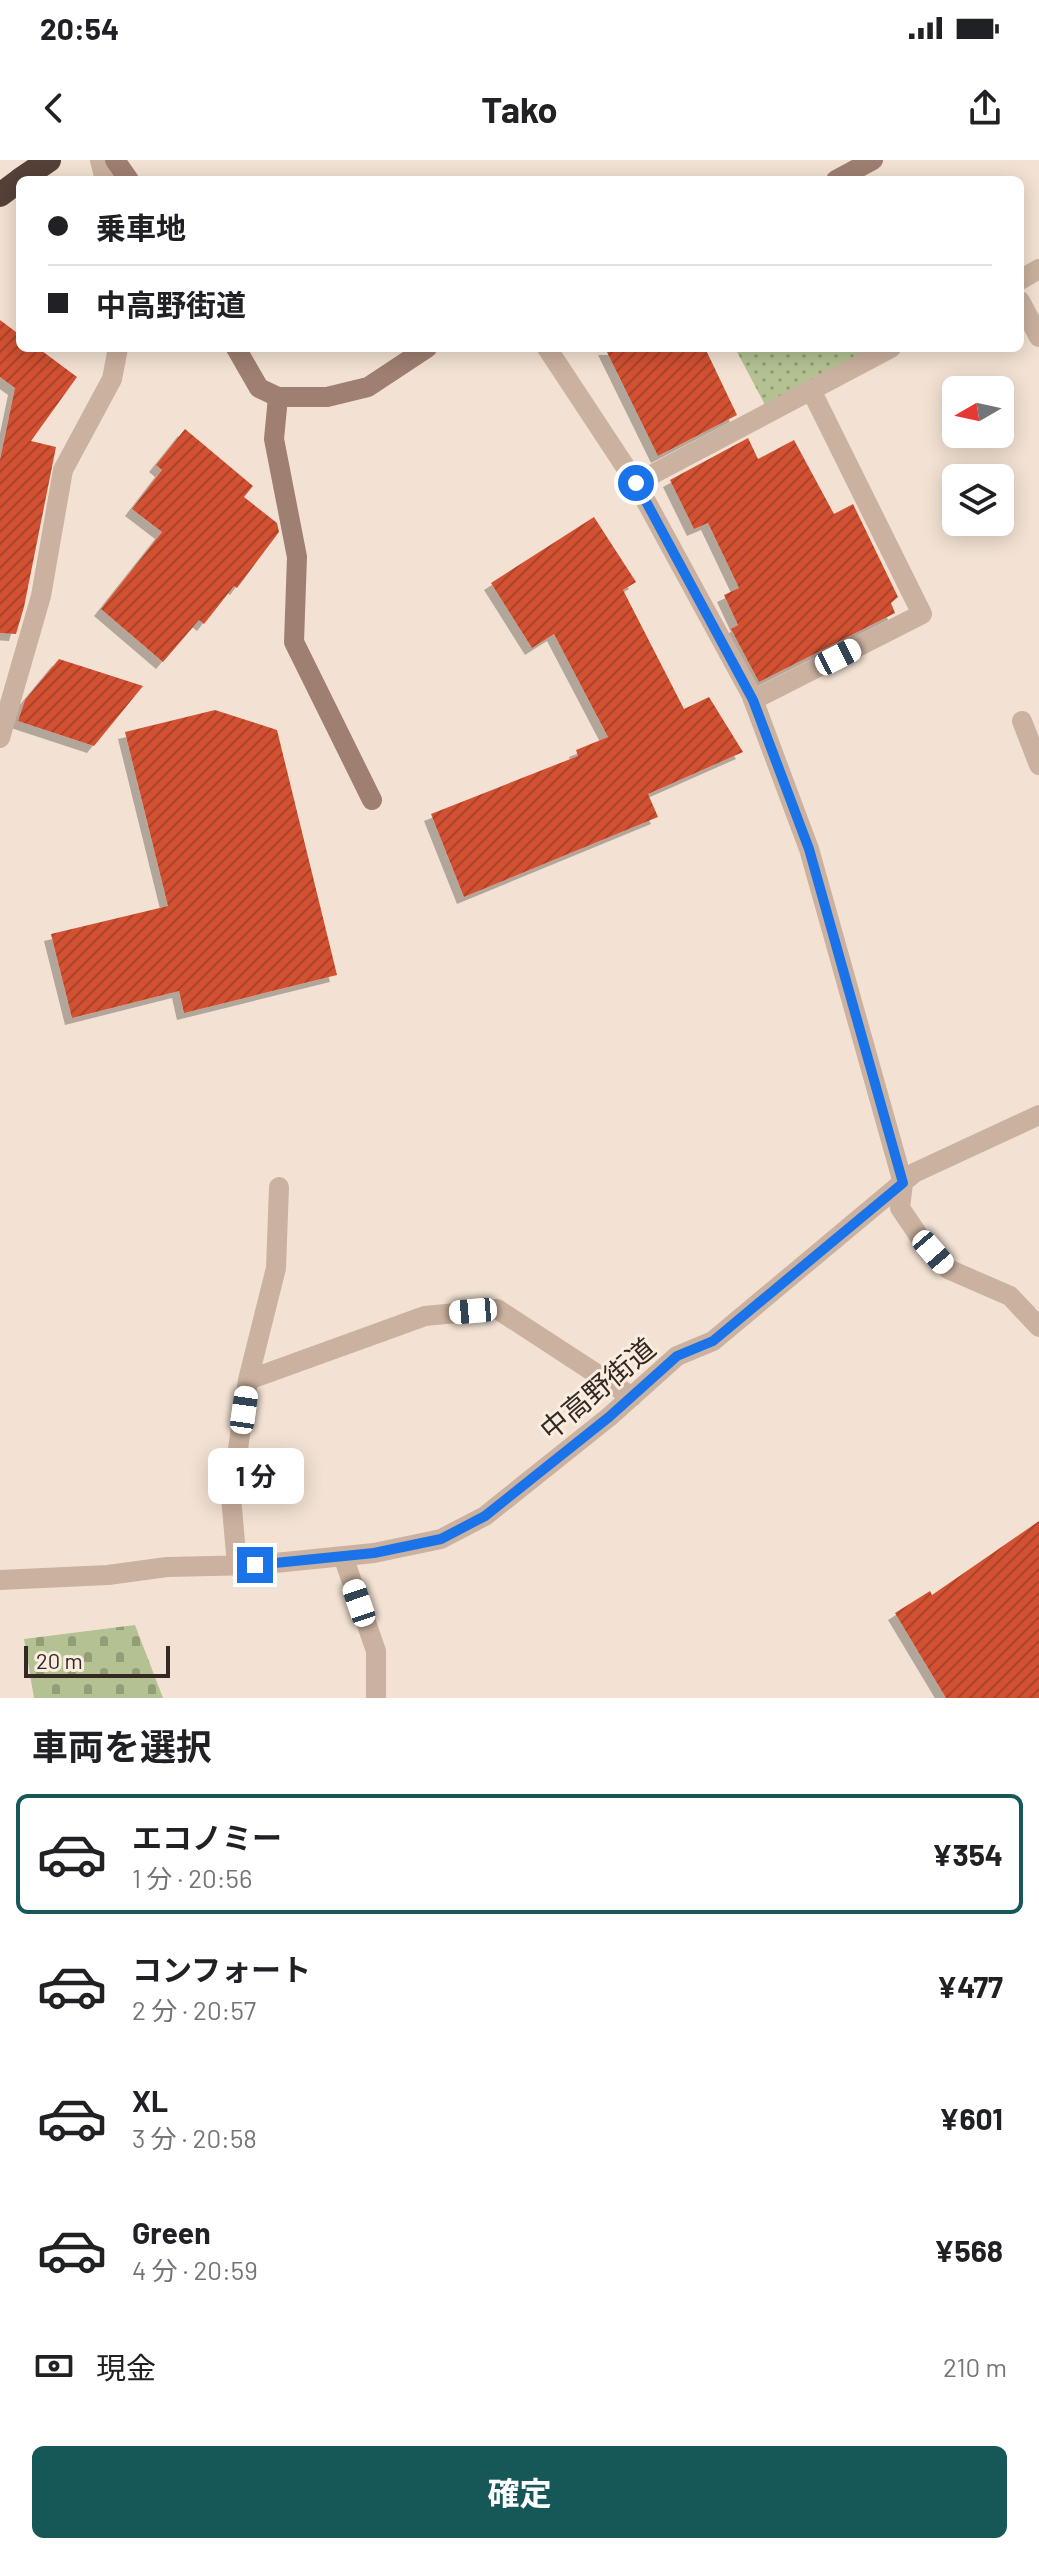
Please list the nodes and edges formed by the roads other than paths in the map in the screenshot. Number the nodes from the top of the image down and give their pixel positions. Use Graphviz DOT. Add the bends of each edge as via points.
graph roads {
  1 [pos="49,160"];
  2 [pos="873,160"];
  3 [pos="26,176"];
  4 [pos="843,176"];
  5 [pos="1024,309"];
  6 [pos="1039,337"];
  7 [pos="117,352"];
  8 [pos="238,352"];
  9 [pos="421,352"];
  10 [pos="550,352"];
  11 [pos="883,352"];
  12 [pos="811,390"];
  13 [pos="278,397"];
  14 [pos="636,483"];
  15 [pos="753,700"];
  16 [pos="1022,721"];
  17 [pos="0,738"];
  18 [pos="1039,765"];
  19 [pos="372,800"];
  20 [pos="1039,1115"];
  21 [pos="903,1183"];
  22 [pos="279,1187"];
  23 [pos="1039,1327"];
  24 [pos="248,1380"];
  25 [pos="632,1397"];
  26 [pos="343,1556"];
  27 [pos="237,1565"];
  28 [pos="0,1580"];
  29 [pos="376,1698"];
  1 -- 3 [label="highway"];
  2 -- 4 [label="street"];
  5 -- 6 [label="street"];
  7 -- 17 [label="street" via="112,379 63,470 41,596"];
  8 -- 13 [label="street" via="259,388"];
  9 -- 13 [label="street" via="368,387 327,397"];
  10 -- 14 [label="street"];
  11 -- 12 [label="street"];
  12 -- 14 [label="street"];
  12 -- 15 [label="street" via="922,614"];
  13 -- 19 [label="street" via="274,439 297,557 294,642"];
  14 -- 15 [label="street"];
  15 -- 21 [label="street" via="809,849"];
  16 -- 18 [label="street"];
  20 -- 21 [label="street, 中高野街道" via="914,1173"];
  21 -- 23 [label="street" via="900,1208 948,1269 1010,1296"];
  21 -- 25 [label="street, 中高野街道" via="713,1341 677,1356"];
  22 -- 24 [label="street" via="276,1268"];
  24 -- 25 [label="street" via="425,1316 497,1309"];
  24 -- 27 [label="street" via="231,1497"];
  25 -- 26 [label="street, 中高野街道" via="485,1516 441,1539"];
  26 -- 27 [label="street, 中高野街道"];
  26 -- 29 [label="street" via="376,1651"];
  27 -- 28 [label="street, 中高野街道"];
}
